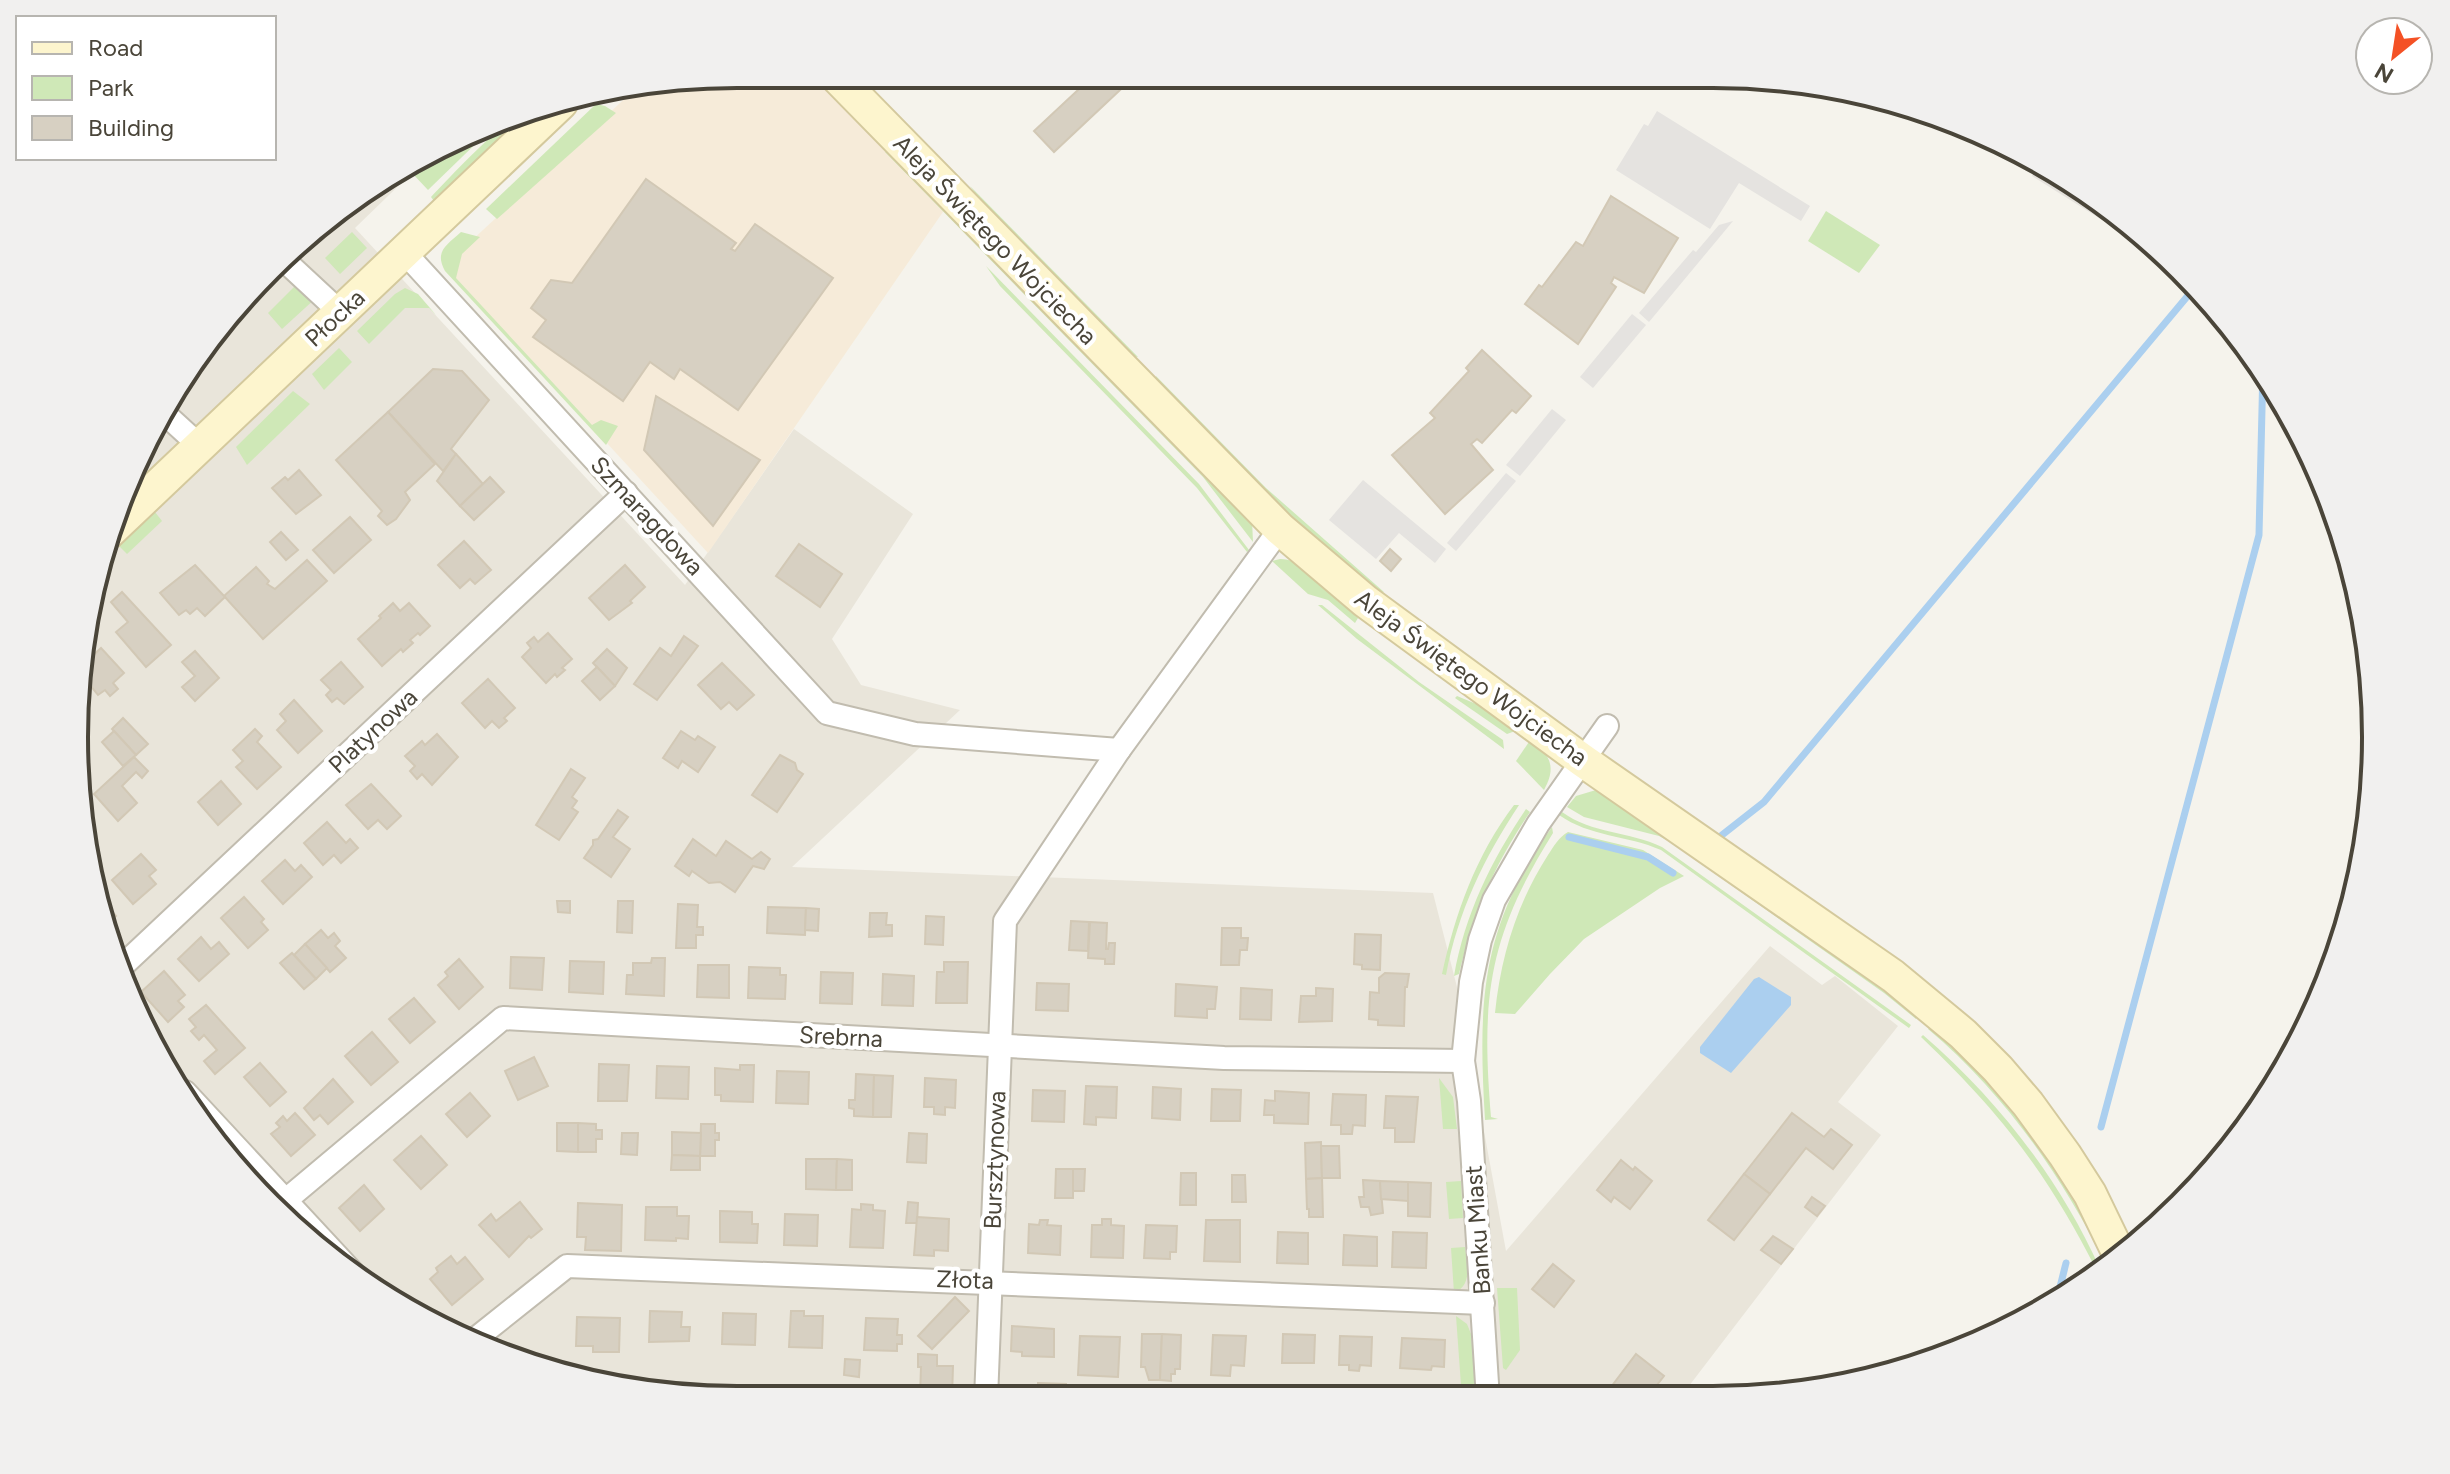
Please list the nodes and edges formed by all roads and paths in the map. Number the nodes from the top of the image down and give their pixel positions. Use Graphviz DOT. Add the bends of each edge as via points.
graph roads {
  1 [pos="848,88"];
  2 [pos="547,116"];
  3 [pos="405,253"];
  4 [pos="291,266"];
  5 [pos="341,313"];
  6 [pos="171,420"];
  7 [pos="200,446"];
  8 [pos="626,493"];
  9 [pos="127,515"];
  10 [pos="1280,529"];
  11 [pos="1607,726"];
  12 [pos="1119,750"];
  13 [pos="1582,760"];
  14 [pos="128,961"];
  15 [pos="999,1046"];
  16 [pos="1463,1061"];
  17 [pos="249,1165"];
  18 [pos="286,1200"];
  19 [pos="309,1225"];
  20 [pos="2115,1246"];
  21 [pos="991,1281"];
  22 [pos="1483,1303"];
  23 [pos="482,1334"];
  24 [pos="987,1386"];
  25 [pos="1487,1386"];
  1 -- 10 [label="street, Aleja Świętego Wojciecha"];
  2 -- 3 [label="street, Płocka"];
  3 -- 5 [label="street, Płocka"];
  3 -- 8 [label="street, Szmaragdowa"];
  4 -- 5 [label="street"];
  5 -- 7 [label="street, Płocka"];
  6 -- 7 [label="street"];
  7 -- 9 [label="street, Płocka"];
  8 -- 12 [label="street, Szmaragdowa" via="827,713 915,734"];
  8 -- 14 [label="street, Platynowa"];
  10 -- 12 [label="street"];
  10 -- 13 [label="street, Aleja Świętego Wojciecha" via="1365,601"];
  11 -- 13 [label="street, Banku Miast"];
  12 -- 15 [label="street, Bursztynowa" via="1005,921"];
  13 -- 16 [label="street, Banku Miast" via="1494,900 1471,982"];
  13 -- 20 [label="street, Aleja Świętego Wojciecha" via="1893,976 1963,1034 2028,1104 2065,1155"];
  15 -- 16 [label="street, Srebrna" via="1224,1058"];
  15 -- 18 [label="street, Srebrna" via="503,1018"];
  15 -- 21 [label="street, Bursztynowa"];
  16 -- 22 [label="street, Banku Miast"];
  17 -- 18 [label="street"];
  18 -- 19 [label="street"];
  21 -- 22 [label="street, Złota"];
  21 -- 23 [label="street, Złota" via="567,1266"];
  21 -- 24 [label="street, Bursztynowa"];
  22 -- 25 [label="street, Banku Miast"];
}
